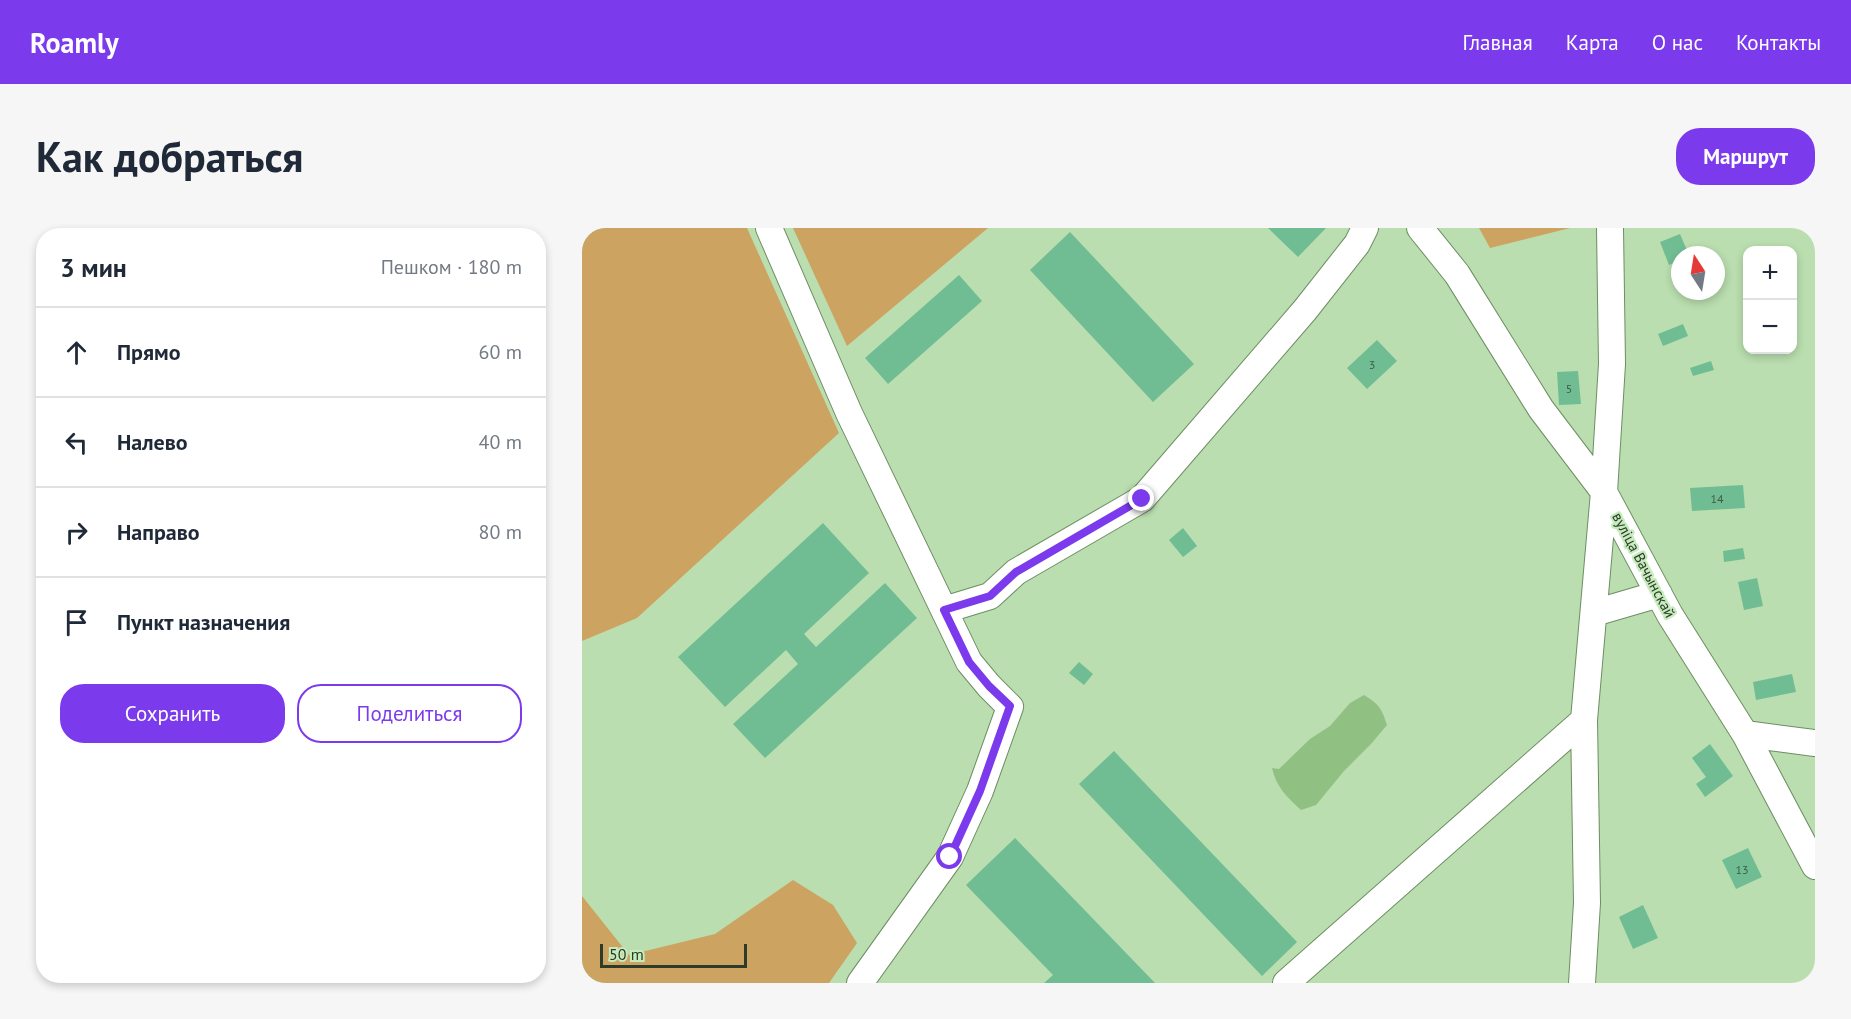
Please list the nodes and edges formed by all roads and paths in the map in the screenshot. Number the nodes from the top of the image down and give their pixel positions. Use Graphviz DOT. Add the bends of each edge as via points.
graph roads {
  1 [pos="769,228"];
  2 [pos="1365,228"];
  3 [pos="1420,228"];
  4 [pos="1610,228"];
  5 [pos="1604,492"];
  6 [pos="1659,594"];
  7 [pos="944,610"];
  8 [pos="1594,613"];
  9 [pos="1584,720"];
  10 [pos="1745,734"];
  11 [pos="1815,744"];
  12 [pos="1815,866"];
  13 [pos="860,983"];
  14 [pos="1286,983"];
  15 [pos="1582,983"];
  1 -- 7 [label="street" via="849,413"];
  2 -- 7 [label="street" via="1305,310 1142,499 1016,572 990,596"];
  3 -- 5 [label="street, вуліца Вачынскай" via="1457,274 1541,409"];
  4 -- 5 [label="street" via="1612,364"];
  5 -- 6 [label="street, вуліца Вачынскай"];
  5 -- 8 [label="street"];
  6 -- 8 [label="street"];
  6 -- 10 [label="street, вуліца Вачынскай"];
  7 -- 13 [label="street" via="969,662 1010,706 980,791 950,857"];
  8 -- 9 [label="street"];
  9 -- 14 [label="street"];
  9 -- 15 [label="street" via="1587,903"];
  10 -- 11 [label="street"];
  10 -- 12 [label="street, вуліца Вачынскай"];
}
